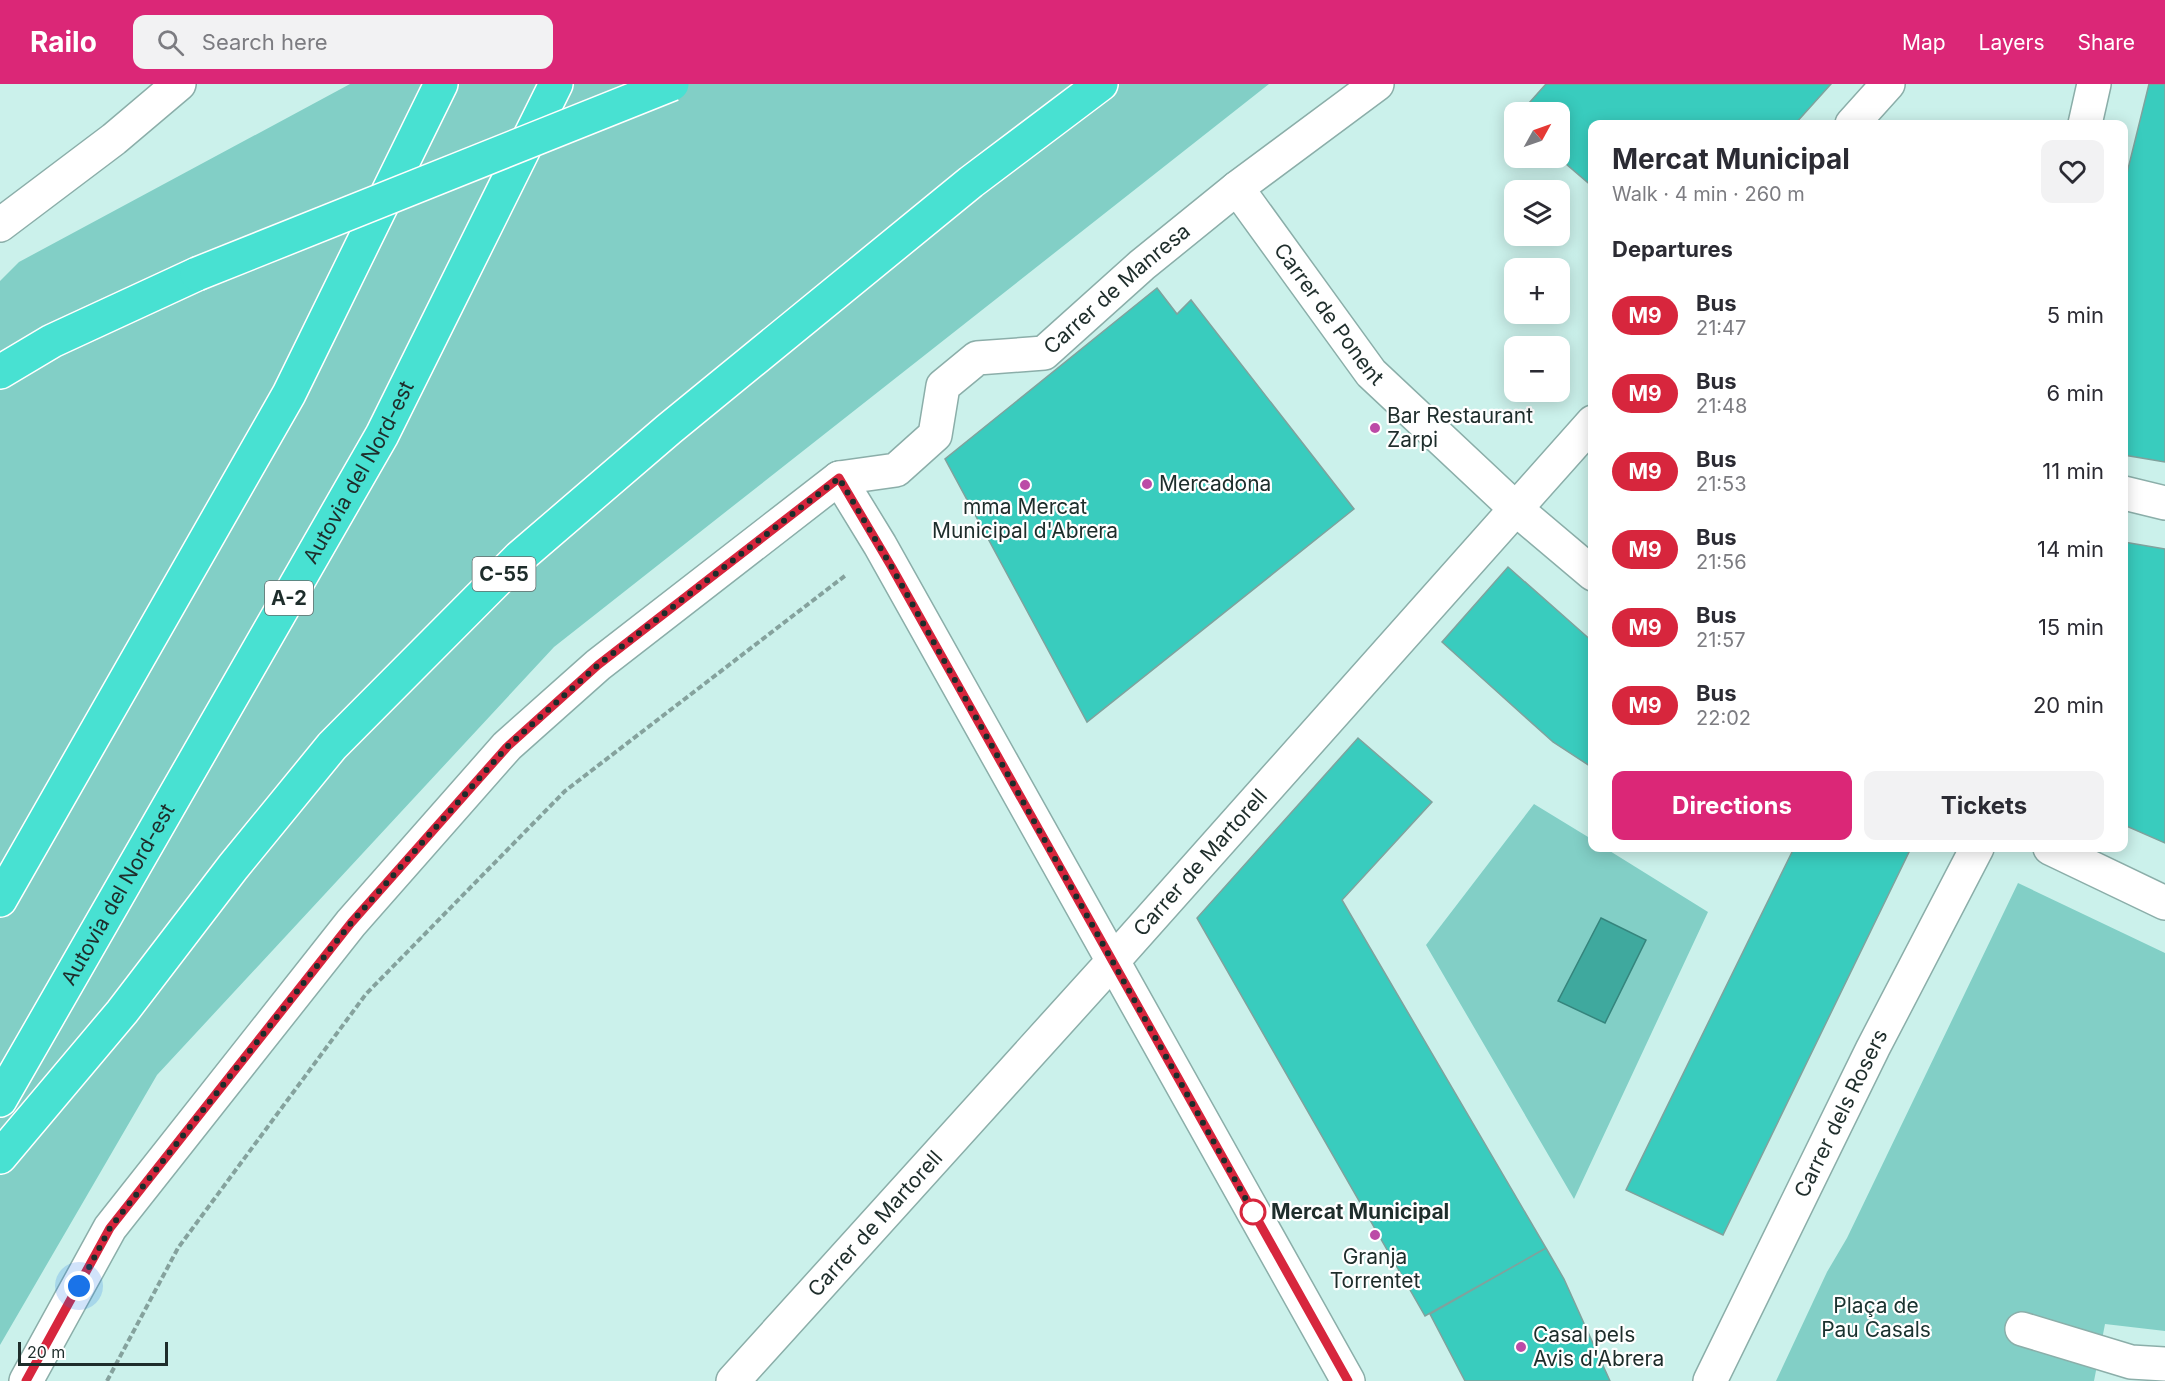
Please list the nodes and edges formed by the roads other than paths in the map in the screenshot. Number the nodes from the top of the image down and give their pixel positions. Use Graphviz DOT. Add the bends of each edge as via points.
graph roads {
  1 [pos="179,84"];
  2 [pos="441,84"];
  3 [pos="556,84"];
  4 [pos="672,84"];
  5 [pos="1101,84"];
  6 [pos="1377,84"];
  7 [pos="1887,84"];
  8 [pos="2094,84"];
  9 [pos="1856,120"];
  10 [pos="2086,120"];
  11 [pos="1238,188"];
  12 [pos="0,225"];
  13 [pos="0,372"];
  14 [pos="1588,428"];
  15 [pos="839,478"];
  16 [pos="2128,494"];
  17 [pos="2165,503"];
  18 [pos="1516,509"];
  19 [pos="1588,570"];
  20 [pos="1975,852"];
  21 [pos="2057,852"];
  22 [pos="0,900"];
  23 [pos="2165,903"];
  24 [pos="1113,961"];
  25 [pos="0,1100"];
  26 [pos="0,1157"];
  27 [pos="2022,1329"];
  28 [pos="2165,1364"];
  29 [pos="26,1381"];
  30 [pos="733,1381"];
  31 [pos="1348,1381"];
  32 [pos="1710,1381"];
  1 -- 12 [label="street"];
  2 -- 22 [label="highway" via="289,394"];
  3 -- 25 [label="highway, Autovia del Nord-est / A-2" via="382,435"];
  4 -- 13 [label="highway, bridge" via="197,274 52,341"];
  5 -- 26 [label="highway, C-55" via="971,182 669,429 520,557 332,746 122,1012"];
  6 -- 11 [label="street, Carrer de Manresa"];
  7 -- 9 [label="street"];
  8 -- 10 [label="street"];
  11 -- 15 [label="street, Carrer de Manresa" via="1142,265 1044,353 977,358 943,386 935,435 896,470"];
  11 -- 18 [label="street, Carrer de Ponent" via="1371,373"];
  14 -- 18 [label="street, Carrer de Martorell"];
  15 -- 24 [label="street"];
  15 -- 29 [label="street" via="598,665 499,755 351,923 110,1228"];
  16 -- 17 [label="street"];
  18 -- 19 [label="street, Carrer de Ponent"];
  18 -- 24 [label="street, Carrer de Martorell"];
  20 -- 32 [label="street, Carrer dels Rosers" via="1873,1048"];
  21 -- 23 [label="street"];
  24 -- 30 [label="street, Carrer de Martorell"];
  24 -- 31 [label="street"];
  27 -- 28 [label="street" via="2131,1362"];
}
